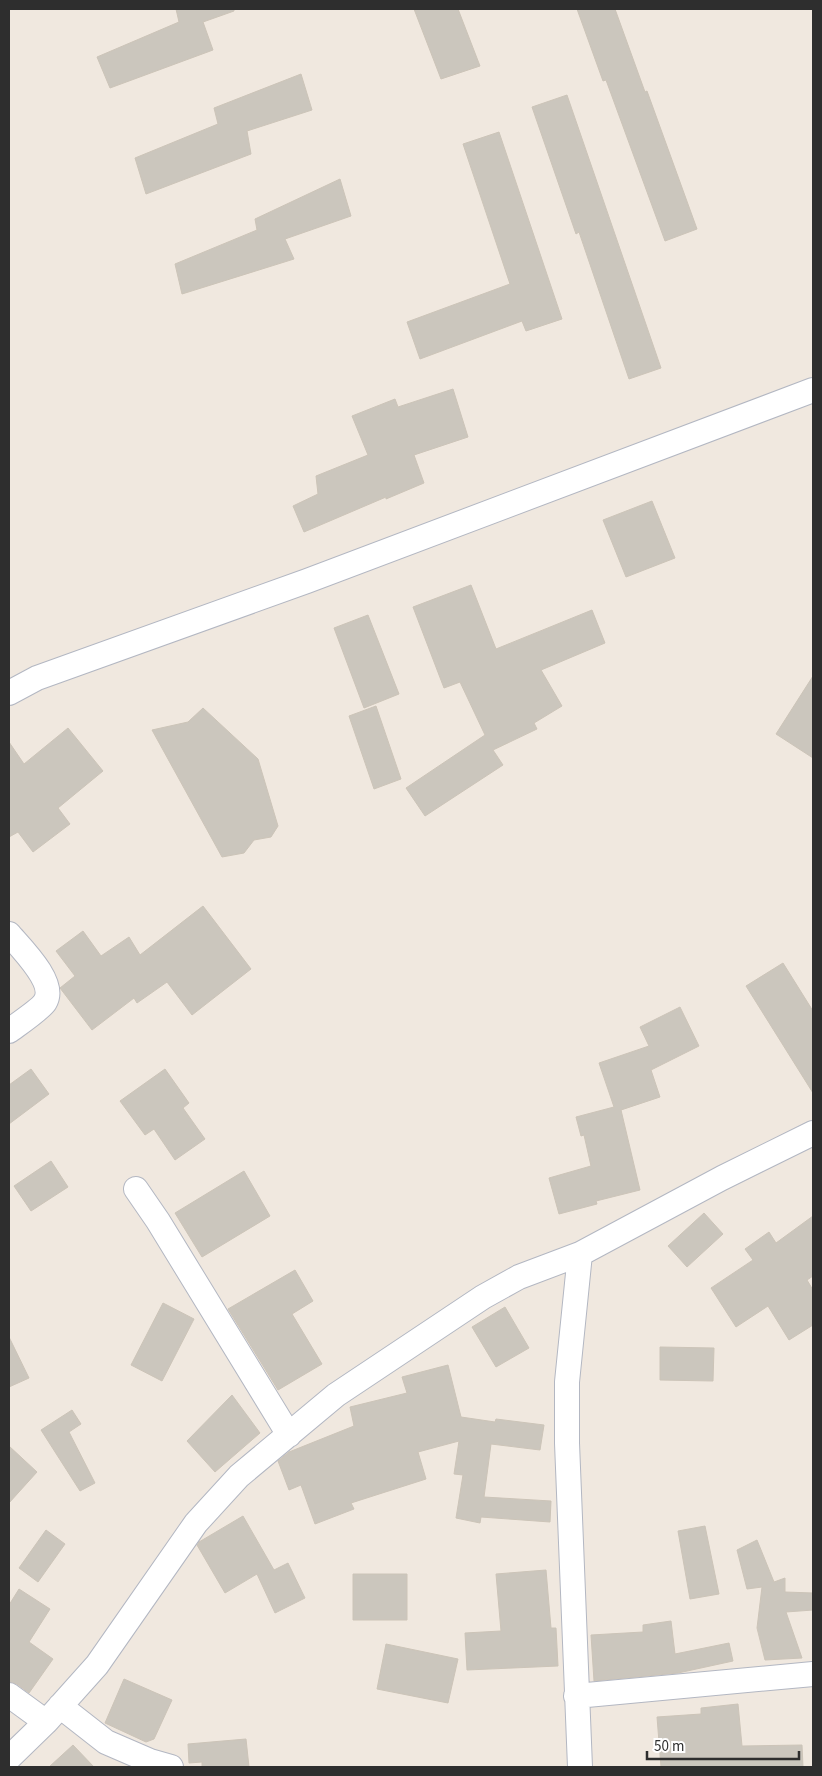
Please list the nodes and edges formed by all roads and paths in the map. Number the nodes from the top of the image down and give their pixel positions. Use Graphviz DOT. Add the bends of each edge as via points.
graph roads {
  1 [pos="813,390"];
  2 [pos="9,693"];
  3 [pos="9,934"];
  4 [pos="9,1031"];
  5 [pos="813,1133"];
  6 [pos="136,1188"];
  7 [pos="580,1254"];
  8 [pos="289,1435"];
  9 [pos="813,1674"];
  10 [pos="9,1695"];
  11 [pos="576,1696"];
  12 [pos="53,1714"];
  13 [pos="9,1758"];
  14 [pos="171,1767"];
  15 [pos="580,1767"];
  1 -- 2 [label="street" via="316,578 37,678"];
  3 -- 4 [label="street" via="44,977 49,993 45,1003"];
  5 -- 7 [label="street"];
  6 -- 8 [label="street"];
  7 -- 8 [label="street" via="519,1277 484,1297 336,1395"];
  7 -- 11 [label="street" via="567,1382"];
  8 -- 12 [label="street" via="238,1476 196,1523 97,1665"];
  9 -- 11 [label="street"];
  10 -- 12 [label="street"];
  11 -- 15 [label="street"];
  12 -- 13 [label="street"];
  12 -- 14 [label="street" via="106,1742"];
}
